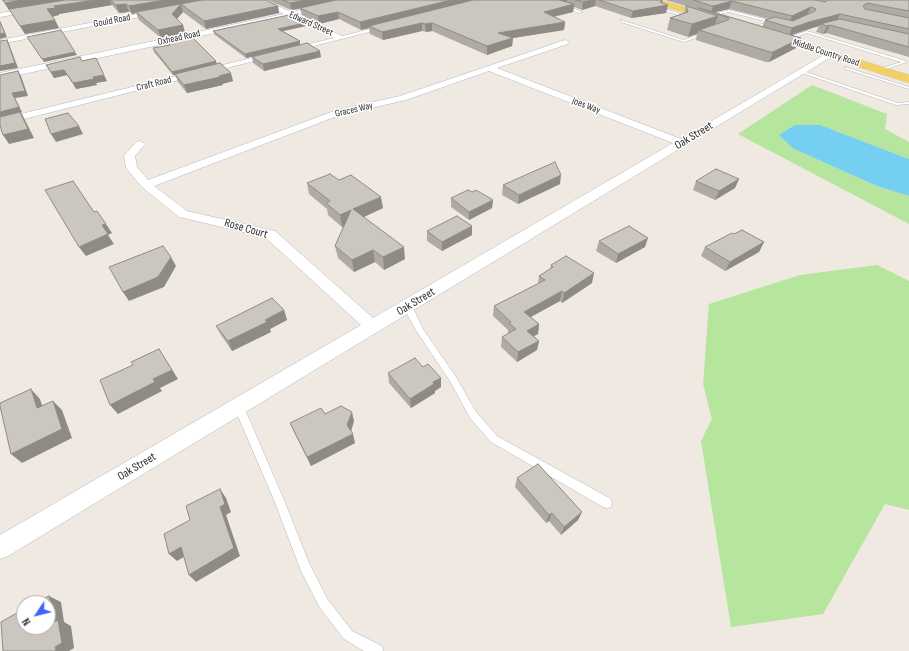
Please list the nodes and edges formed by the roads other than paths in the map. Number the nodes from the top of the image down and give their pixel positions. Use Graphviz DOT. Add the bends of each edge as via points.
graph roads {
  1 [pos="259,0"];
  2 [pos="359,0"];
  3 [pos="651,0"];
  4 [pos="558,5"];
  5 [pos="673,6"];
  6 [pos="40,8"];
  7 [pos="163,12"];
  8 [pos="581,12"];
  9 [pos="0,15"];
  10 [pos="290,15"];
  11 [pos="707,17"];
  12 [pos="691,18"];
  13 [pos="622,21"];
  14 [pos="729,22"];
  15 [pos="772,22"];
  16 [pos="778,23"];
  17 [pos="395,25"];
  18 [pos="746,27"];
  19 [pos="714,30"];
  20 [pos="814,30"];
  21 [pos="807,32"];
  22 [pos="341,38"];
  23 [pos="785,40"];
  24 [pos="0,42"];
  25 [pos="565,42"];
  26 [pos="832,54"];
  27 [pos="907,62"];
  28 [pos="489,68"];
  29 [pos="846,68"];
  30 [pos="881,70"];
  31 [pos="802,72"];
  32 [pos="0,76"];
  33 [pos="909,79"];
  34 [pos="893,83"];
  35 [pos="909,88"];
  36 [pos="909,103"];
  37 [pos="0,122"];
  38 [pos="682,143"];
  39 [pos="140,144"];
  40 [pos="146,186"];
  41 [pos="407,307"];
  42 [pos="373,327"];
  43 [pos="239,407"];
  44 [pos="607,503"];
  45 [pos="0,548"];
  46 [pos="378,651"];
  1 -- 10 [label="street, Edward Street"];
  2 -- 10 [label="street, Oxhead Road"];
  3 -- 5 [label="main road"];
  4 -- 8 [label="lane"];
  5 -- 11 [label="main road"];
  5 -- 12 [label="lane" via="662,10"];
  6 -- 9 [label="street" via="31,7"];
  7 -- 24 [label="street, Gould Road"];
  10 -- 22 [label="street, Edward Street"];
  10 -- 32 [label="street, Oxhead Road"];
  11 -- 14 [label="main road"];
  11 -- 15 [label="lane" via="729,11"];
  13 -- 19 [label="lane" via="684,41"];
  15 -- 16 [label="lane"];
  15 -- 18 [label="lane"];
  17 -- 22 [label="street, Craft Road"];
  18 -- 23 [label="main road, Middle Country Road"];
  20 -- 21 [label="lane"];
  21 -- 23 [label="lane"];
  21 -- 27 [label="lane"];
  22 -- 37 [label="street, Craft Road"];
  23 -- 26 [label="main road, Middle Country Road"];
  25 -- 28 [label="street, Graces Way"];
  26 -- 30 [label="main road, Middle Country Road"];
  26 -- 31 [label="street, Oak Street"];
  27 -- 30 [label="lane"];
  28 -- 38 [label="street, Joes Way"];
  28 -- 40 [label="street, Graces Way" via="403,98 337,113"];
  29 -- 34 [label="lane"];
  30 -- 33 [label="main road, Middle Country Road"];
  31 -- 36 [label="lane" via="898,104"];
  31 -- 38 [label="street, Oak Street"];
  33 -- 34 [label="lane"];
  34 -- 35 [label="lane"];
  38 -- 41 [label="street, Oak Street"];
  39 -- 40 [label="street, Rose Court" via="129,156 132,168"];
  40 -- 42 [label="street, Rose Court" via="183,214 270,234"];
  41 -- 42 [label="street, Oak Street"];
  41 -- 44 [label="lane" via="473,415 494,439"];
  42 -- 43 [label="street, Oak Street"];
  43 -- 45 [label="street, Oak Street"];
  43 -- 46 [label="lane" via="305,567 324,604 348,634"];
}
